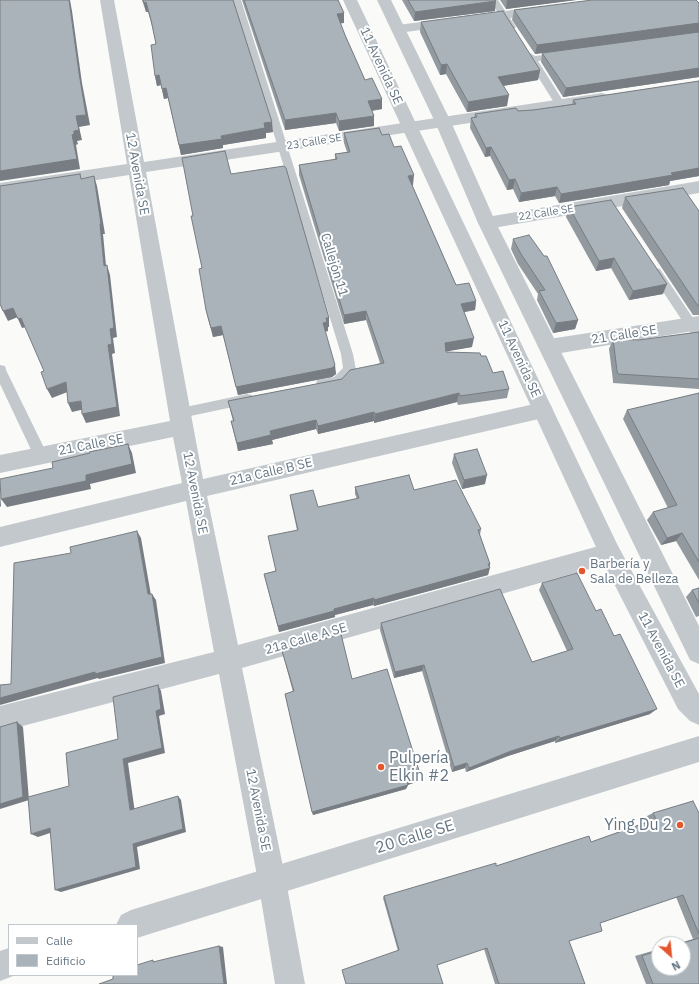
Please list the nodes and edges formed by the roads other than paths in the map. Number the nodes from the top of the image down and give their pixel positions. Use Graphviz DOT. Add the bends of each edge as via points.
graph roads {
  1 [pos="107,0"];
  2 [pos="237,0"];
  3 [pos="350,0"];
  4 [pos="384,0"];
  5 [pos="494,0"];
  6 [pos="558,8"];
  7 [pos="503,15"];
  8 [pos="398,29"];
  9 [pos="516,34"];
  10 [pos="524,47"];
  11 [pos="570,54"];
  12 [pos="532,59"];
  13 [pos="614,96"];
  14 [pos="560,104"];
  15 [pos="443,122"];
  16 [pos="410,127"];
  17 [pos="284,146"];
  18 [pos="135,169"];
  19 [pos="699,187"];
  20 [pos="0,189"];
  21 [pos="487,223"];
  22 [pos="648,260"];
  23 [pos="696,328"];
  24 [pos="549,347"];
  25 [pos="0,370"];
  26 [pos="561,372"];
  27 [pos="527,377"];
  28 [pos="313,386"];
  29 [pos="259,397"];
  30 [pos="543,410"];
  31 [pos="181,420"];
  32 [pos="41,456"];
  33 [pos="0,464"];
  34 [pos="194,490"];
  35 [pos="0,537"];
  36 [pos="610,553"];
  37 [pos="698,647"];
  38 [pos="228,660"];
  39 [pos="699,712"];
  40 [pos="0,719"];
  41 [pos="699,750"];
  42 [pos="272,881"];
  43 [pos="134,924"];
  44 [pos="290,984"];
  1 -- 18 [label="street, 12 Avenida SE"];
  2 -- 17 [label="lane, Callejón 11"];
  3 -- 16 [label="street, 11 Avenida SE"];
  4 -- 8 [label="street"];
  5 -- 7 [label="lane"];
  6 -- 7 [label="street"];
  7 -- 8 [label="street"];
  7 -- 9 [label="lane"];
  8 -- 15 [label="street"];
  10 -- 12 [label="lane"];
  11 -- 12 [label="lane"];
  12 -- 14 [label="lane"];
  13 -- 14 [label="street, 23 Calle SE"];
  14 -- 15 [label="street, 23 Calle SE"];
  15 -- 16 [label="street, 23 Calle SE"];
  15 -- 21 [label="street"];
  16 -- 17 [label="street, 23 Calle SE"];
  16 -- 27 [label="street, 11 Avenida SE"];
  17 -- 18 [label="street, 23 Calle SE"];
  17 -- 28 [label="lane, Callejón 11" via="350,370 337,382"];
  18 -- 20 [label="street, 23 Calle SE"];
  18 -- 31 [label="street, 12 Avenida SE"];
  19 -- 21 [label="street, 22 Calle SE" via="614,209"];
  21 -- 24 [label="street"];
  22 -- 23 [label="lane"];
  23 -- 24 [label="street, 21 Calle SE"];
  24 -- 26 [label="street"];
  25 -- 32 [label="lane"];
  26 -- 27 [label="street"];
  26 -- 37 [label="street"];
  27 -- 30 [label="street, 11 Avenida SE"];
  29 -- 31 [label="lane"];
  30 -- 34 [label="street, 21a Calle B SE"];
  30 -- 36 [label="street, 11 Avenida SE"];
  31 -- 32 [label="street, 21 Calle SE"];
  31 -- 34 [label="street, 12 Avenida SE"];
  32 -- 33 [label="street, 21 Calle SE"];
  34 -- 35 [label="street, 21a Calle B SE"];
  34 -- 38 [label="street, 12 Avenida SE"];
  36 -- 38 [label="street, 21a Calle A SE"];
  36 -- 39 [label="street, 11 Avenida SE" via="688,700"];
  38 -- 40 [label="street, 21a Calle A SE"];
  38 -- 42 [label="street, 12 Avenida SE"];
  41 -- 42 [label="street, 20 Calle SE"];
  42 -- 43 [label="street, 20 Calle SE"];
  42 -- 44 [label="street, 12 Avenida SE"];
}
